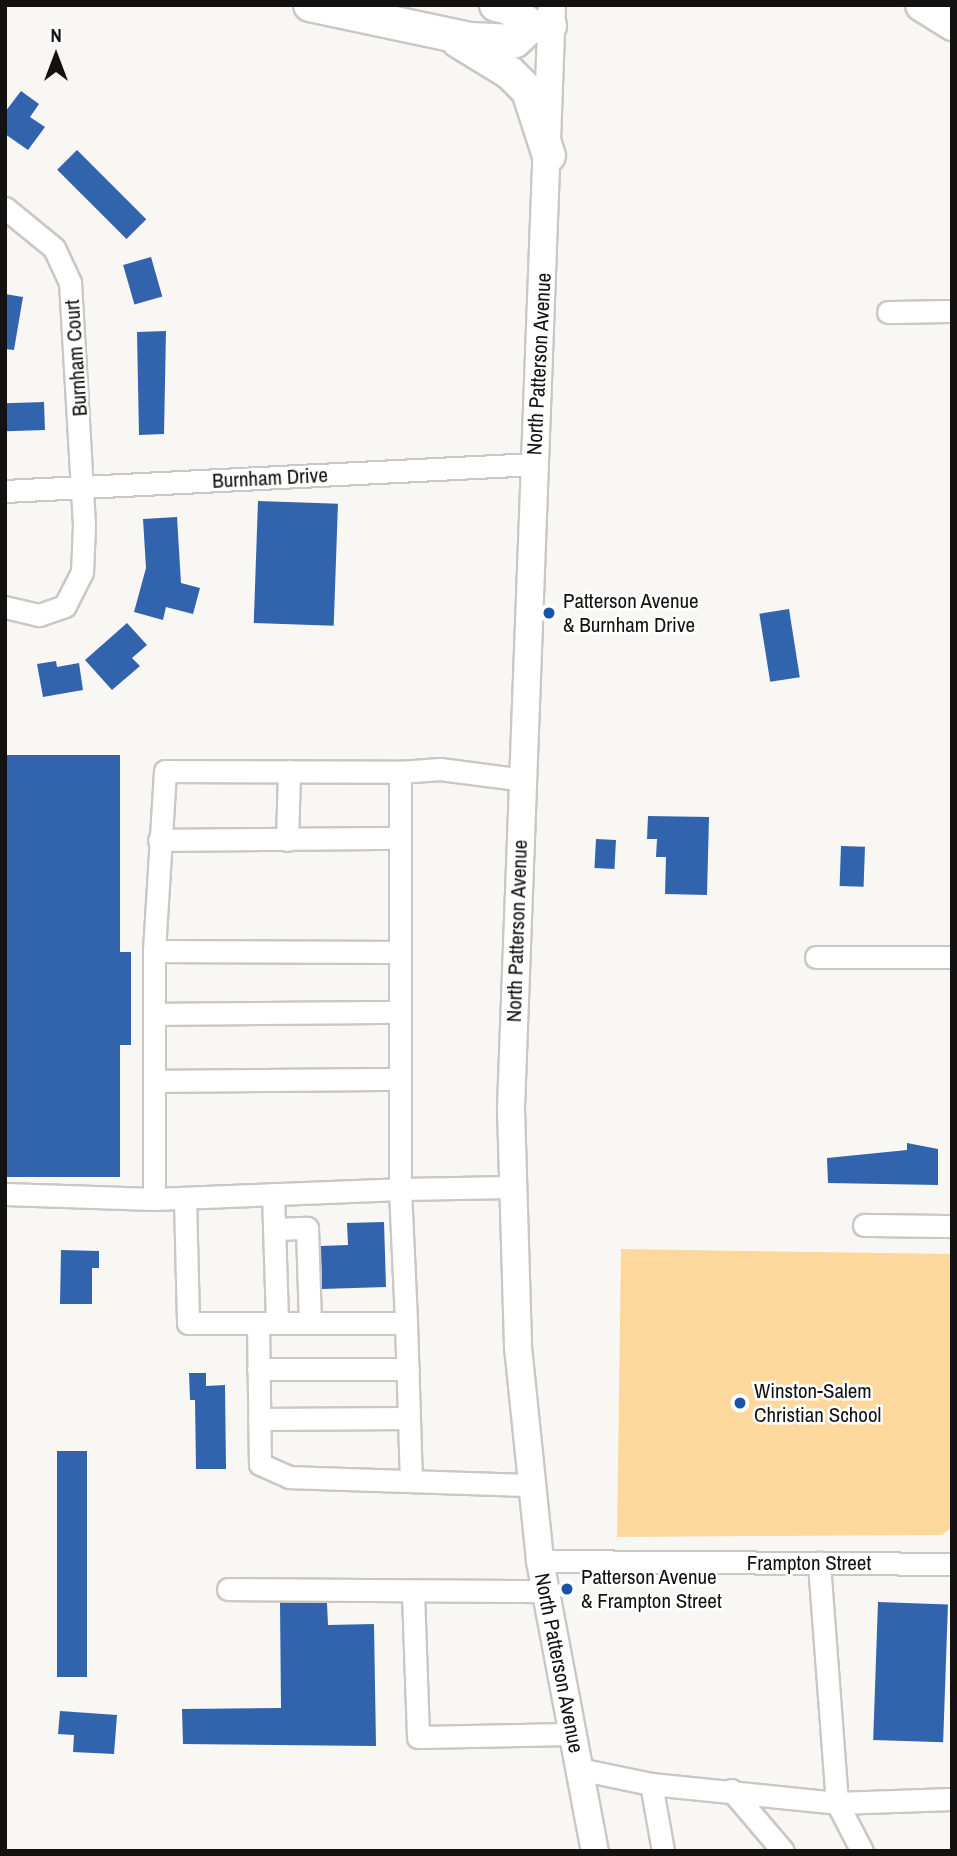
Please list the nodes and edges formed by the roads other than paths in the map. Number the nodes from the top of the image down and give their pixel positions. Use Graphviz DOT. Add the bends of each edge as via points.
graph roads {
  1 [pos="310,5"];
  2 [pos="496,5"];
  3 [pos="922,5"];
  4 [pos="544,19"];
  5 [pos="952,24"];
  6 [pos="448,34"];
  7 [pos="549,156"];
  8 [pos="6,214"];
  9 [pos="952,311"];
  10 [pos="888,312"];
  11 [pos="534,464"];
  12 [pos="83,488"];
  13 [pos="5,491"];
  14 [pos="5,607"];
  15 [pos="289,771"];
  16 [pos="400,772"];
  17 [pos="523,780"];
  18 [pos="398,838"];
  19 [pos="159,840"];
  20 [pos="287,840"];
  21 [pos="155,951"];
  22 [pos="399,952"];
  23 [pos="816,957"];
  24 [pos="952,957"];
  25 [pos="399,1012"];
  26 [pos="155,1014"];
  27 [pos="400,1079"];
  28 [pos="156,1081"];
  29 [pos="513,1187"];
  30 [pos="400,1189"];
  31 [pos="5,1194"];
  32 [pos="273,1194"];
  33 [pos="186,1198"];
  34 [pos="154,1199"];
  35 [pos="864,1225"];
  36 [pos="952,1226"];
  37 [pos="274,1229"];
  38 [pos="267,1323"];
  39 [pos="310,1323"];
  40 [pos="406,1323"];
  41 [pos="258,1369"];
  42 [pos="408,1369"];
  43 [pos="409,1418"];
  44 [pos="259,1419"];
  45 [pos="411,1481"];
  46 [pos="532,1485"];
  47 [pos="540,1561"];
  48 [pos="819,1563"];
  49 [pos="952,1564"];
  50 [pos="228,1589"];
  51 [pos="545,1591"];
  52 [pos="414,1593"];
  53 [pos="571,1734"];
  54 [pos="579,1769"];
  55 [pos="651,1784"];
  56 [pos="731,1790"];
  57 [pos="952,1799"];
  58 [pos="837,1803"];
  59 [pos="595,1851"];
  60 [pos="663,1851"];
  61 [pos="783,1851"];
  62 [pos="862,1851"];
  1 -- 6 [label="highway"];
  2 -- 4 [label="highway"];
  3 -- 5 [label="highway"];
  4 -- 6 [label="highway" via="515,41"];
  4 -- 7 [label="main road, North Patterson Avenue"];
  6 -- 7 [label="highway" via="510,73 528,92"];
  7 -- 11 [label="main road, North Patterson Avenue"];
  8 -- 12 [label="street, Burnham Court" via="26,223 54,248 70,282"];
  9 -- 10 [label="street"];
  11 -- 12 [label="street, Burnham Drive"];
  11 -- 17 [label="main road, North Patterson Avenue"];
  12 -- 13 [label="street, Burnham Drive"];
  12 -- 14 [label="street, Burnham Court" via="82,572 77,590 58,611 20,614"];
  15 -- 16 [label="street"];
  15 -- 19 [label="street" via="165,771"];
  15 -- 20 [label="street"];
  16 -- 17 [label="street" via="440,769"];
  16 -- 18 [label="street"];
  17 -- 29 [label="main road, North Patterson Avenue" via="511,1109"];
  18 -- 20 [label="street"];
  18 -- 22 [label="street"];
  19 -- 20 [label="street"];
  19 -- 21 [label="street"];
  21 -- 22 [label="street"];
  21 -- 26 [label="street"];
  22 -- 25 [label="street"];
  23 -- 24 [label="street"];
  25 -- 26 [label="street"];
  25 -- 27 [label="street"];
  26 -- 28 [label="street"];
  27 -- 28 [label="street"];
  27 -- 30 [label="street"];
  28 -- 34 [label="street"];
  29 -- 30 [label="street"];
  29 -- 46 [label="main road, North Patterson Avenue" via="518,1347"];
  30 -- 32 [label="street"];
  30 -- 40 [label="street"];
  31 -- 34 [label="street"];
  32 -- 33 [label="street"];
  32 -- 37 [label="street"];
  33 -- 34 [label="street"];
  33 -- 38 [label="street" via="188,1323"];
  35 -- 36 [label="street"];
  37 -- 38 [label="street"];
  37 -- 39 [label="street" via="307,1228"];
  38 -- 39 [label="street"];
  38 -- 41 [label="street"];
  39 -- 40 [label="street"];
  40 -- 42 [label="street"];
  41 -- 42 [label="street"];
  41 -- 44 [label="street"];
  42 -- 43 [label="street"];
  43 -- 44 [label="street"];
  43 -- 45 [label="street"];
  44 -- 45 [label="street" via="260,1464 289,1477"];
  45 -- 46 [label="street"];
  46 -- 47 [label="main road, North Patterson Avenue"];
  47 -- 48 [label="street, Frampton Street"];
  47 -- 51 [label="main road, North Patterson Avenue"];
  48 -- 49 [label="street, Frampton Street"];
  48 -- 58 [label="street"];
  50 -- 52 [label="street"];
  51 -- 52 [label="street"];
  51 -- 53 [label="main road, North Patterson Avenue"];
  52 -- 53 [label="street" via="418,1737"];
  53 -- 54 [label="main road, North Patterson Avenue"];
  54 -- 55 [label="street"];
  54 -- 59 [label="main road, North Patterson Avenue"];
  55 -- 56 [label="street"];
  55 -- 60 [label="street"];
  56 -- 58 [label="street"];
  56 -- 61 [label="street"];
  57 -- 58 [label="street"];
  58 -- 62 [label="street"];
}
